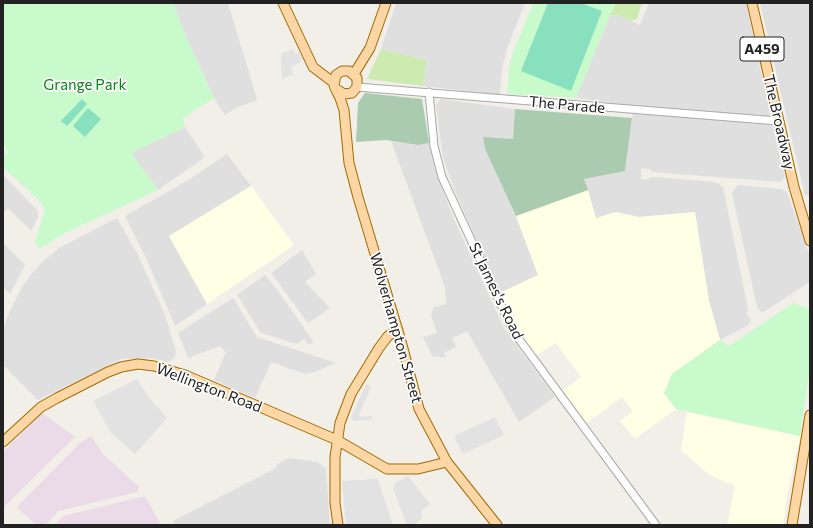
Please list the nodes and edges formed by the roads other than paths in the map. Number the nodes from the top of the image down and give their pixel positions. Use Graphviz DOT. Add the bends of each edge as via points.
graph roads {
  1 [pos="283,3"];
  2 [pos="386,3"];
  3 [pos="752,3"];
  4 [pos="351,73"];
  5 [pos="335,82"];
  6 [pos="356,87"];
  7 [pos="429,92"];
  8 [pos="348,94"];
  9 [pos="344,110"];
  10 [pos="778,121"];
  11 [pos="810,241"];
  12 [pos="398,330"];
  13 [pos="810,415"];
  14 [pos="337,440"];
  15 [pos="3,442"];
  16 [pos="447,462"];
  17 [pos="338,525"];
  18 [pos="497,525"];
  19 [pos="656,525"];
  20 [pos="792,525"];
  1 -- 5 [label="main road" via="313,67"];
  2 -- 4 [label="main road" via="364,58"];
  3 -- 10 [label="main road, The Broadway / A459"];
  4 -- 5 [label="main road" via="342,71"];
  4 -- 6 [label="main road" via="357,78"];
  5 -- 8 [label="main road" via="340,93"];
  5 -- 9 [label="main road, Wolverhampton Street"];
  6 -- 7 [label="street, The Parade"];
  6 -- 8 [label="main road"];
  7 -- 10 [label="street, The Parade"];
  7 -- 19 [label="street, St James's Road" via="434,146 442,177 513,331"];
  8 -- 9 [label="main road, Wolverhampton Street"];
  9 -- 12 [label="main road, Wolverhampton Street" via="349,163"];
  10 -- 11 [label="main road, The Broadway / A459"];
  12 -- 14 [label="main road" via="388,336 379,348 351,394 340,423"];
  12 -- 16 [label="main road, Wolverhampton Street" via="419,409"];
  13 -- 20 [label="main road"];
  14 -- 15 [label="main road, Wellington Road" via="185,375 138,364 108,372 41,407"];
  14 -- 16 [label="main road, Wellington Road" via="387,469 418,469"];
  14 -- 17 [label="main road" via="334,482"];
  16 -- 18 [label="main road, Wolverhampton Street"];
}
